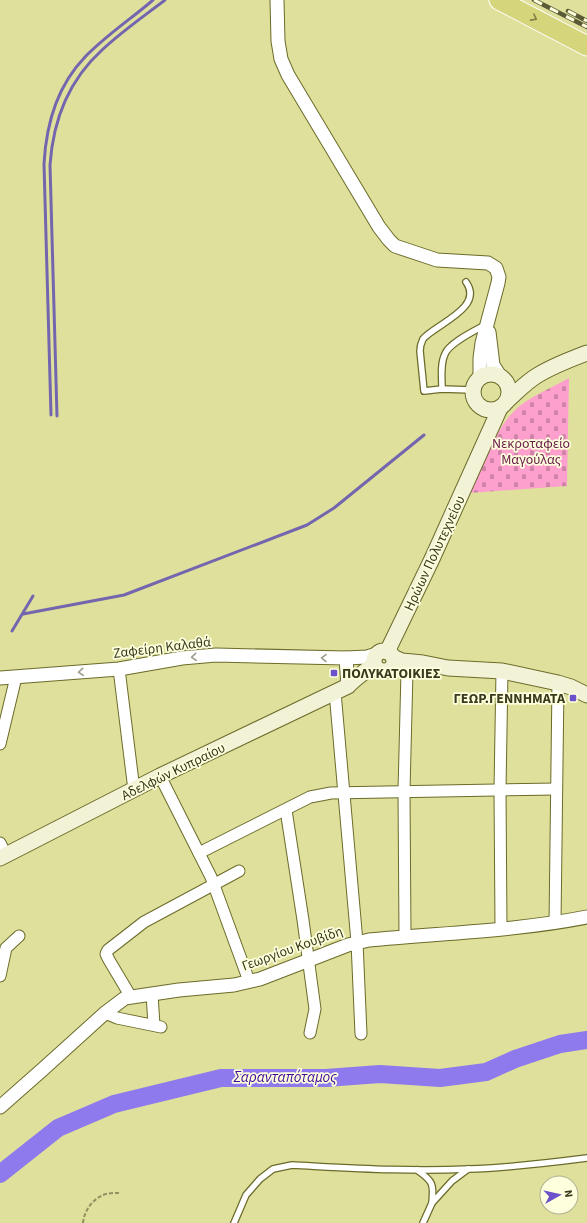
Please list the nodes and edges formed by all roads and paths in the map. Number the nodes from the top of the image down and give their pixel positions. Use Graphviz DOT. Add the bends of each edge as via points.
graph roads {
  1 [pos="277,0"];
  2 [pos="499,0"];
  3 [pos="587,46"];
  4 [pos="466,282"];
  5 [pos="489,322"];
  6 [pos="587,353"];
  7 [pos="538,375"];
  8 [pos="480,376"];
  9 [pos="502,377"];
  10 [pos="442,389"];
  11 [pos="472,390"];
  12 [pos="503,405"];
  13 [pos="481,408"];
  14 [pos="480,453"];
  15 [pos="346,658"];
  16 [pos="384,661"];
  17 [pos="448,668"];
  18 [pos="120,669"];
  19 [pos="407,671"];
  20 [pos="502,671"];
  21 [pos="16,677"];
  22 [pos="0,678"];
  23 [pos="558,683"];
  24 [pos="341,689"];
  25 [pos="587,695"];
  26 [pos="0,744"];
  27 [pos="160,776"];
  28 [pos="556,789"];
  29 [pos="134,790"];
  30 [pos="500,790"];
  31 [pos="404,791"];
  32 [pos="345,792"];
  33 [pos="286,810"];
  34 [pos="2,852"];
  35 [pos="199,853"];
  36 [pos="239,871"];
  37 [pos="214,886"];
  38 [pos="587,917"];
  39 [pos="555,922"];
  40 [pos="501,929"];
  41 [pos="19,936"];
  42 [pos="405,936"];
  43 [pos="357,942"];
  44 [pos="309,959"];
  45 [pos="0,976"];
  46 [pos="249,982"];
  47 [pos="152,994"];
  48 [pos="131,997"];
  49 [pos="105,1013"];
  50 [pos="310,1033"];
  51 [pos="361,1034"];
  52 [pos="0,1107"];
  53 [pos="587,1158"];
  54 [pos="468,1169"];
  55 [pos="416,1170"];
  56 [pos="119,1193"];
  57 [pos="432,1203"];
  58 [pos="83,1223"];
  59 [pos="234,1223"];
  60 [pos="423,1223"];
  1 -- 5 [label="street" via="278,41 281,59 288,75 379,227 395,246 424,256 443,261 482,262 493,265 499,277"];
  2 -- 3 [label="highway, one-way"];
  4 -- 10 [label="lane" via="470,289 468,303 427,335 420,344 424,391"];
  5 -- 8 [label="street" via="482,343"];
  5 -- 9 [label="street" via="493,365"];
  5 -- 10 [label="lane" via="455,343 445,353"];
  6 -- 7 [label="main road, Ηρώων Πολυτεχνείου"];
  7 -- 9 [label="main road, Ηρώων Πολυτεχνείου"];
  7 -- 12 [label="main road, Ηρώων Πολυτεχνείου"];
  8 -- 9 [label="main road" via="494,374"];
  8 -- 11 [label="main road"];
  9 -- 12 [label="main road" via="508,387 508,396"];
  10 -- 11 [label="lane"];
  11 -- 13 [label="main road" via="474,400"];
  12 -- 13 [label="main road" via="490,411"];
  12 -- 14 [label="main road, Ηρώων Πολυτεχνείου"];
  13 -- 14 [label="main road, Ηρώων Πολυτεχνείου" via="487,430"];
  14 -- 16 [label="main road, Ηρώων Πολυτεχνείου"];
  15 -- 16 [label="street, Ζαφείρη Καλαθά" via="367,657"];
  15 -- 18 [label="street, Ζαφείρη Καλαθά, one-way" via="216,655"];
  15 -- 24 [label="street"];
  16 -- 17 [label="main road" via="423,663"];
  16 -- 19 [label="main road"];
  16 -- 24 [label="main road, Αδελφών Κυπραίου"];
  17 -- 19 [label="main road"];
  17 -- 20 [label="main road"];
  18 -- 21 [label="street, Ζαφείρη Καλαθά, one-way"];
  18 -- 29 [label="street"];
  19 -- 31 [label="street"];
  20 -- 23 [label="main road"];
  20 -- 30 [label="street"];
  21 -- 22 [label="street, Ζαφείρη Καλαθά"];
  21 -- 26 [label="street"];
  23 -- 25 [label="main road"];
  23 -- 28 [label="street"];
  24 -- 27 [label="main road, Αδελφών Κυπραίου"];
  24 -- 32 [label="street"];
  27 -- 29 [label="main road, Αδελφών Κυπραίου"];
  27 -- 35 [label="street"];
  28 -- 30 [label="street"];
  28 -- 39 [label="street"];
  29 -- 34 [label="main road, Αδελφών Κυπραίου"];
  30 -- 31 [label="street"];
  30 -- 40 [label="street"];
  31 -- 32 [label="street"];
  31 -- 42 [label="street"];
  32 -- 33 [label="street" via="310,797"];
  32 -- 43 [label="street"];
  33 -- 35 [label="street"];
  33 -- 44 [label="street"];
  35 -- 37 [label="street"];
  36 -- 37 [label="street"];
  37 -- 46 [label="street"];
  37 -- 48 [label="street" via="144,922 108,950 106,954"];
  38 -- 39 [label="street, Γεωργίου Κουβίδη"];
  39 -- 40 [label="street, Γεωργίου Κουβίδη"];
  40 -- 42 [label="street, Γεωργίου Κουβίδη"];
  41 -- 45 [label="street" via="6,948"];
  42 -- 43 [label="street, Γεωργίου Κουβίδη"];
  43 -- 44 [label="street, Γεωργίου Κουβίδη"];
  43 -- 51 [label="street"];
  44 -- 46 [label="street, Γεωργίου Κουβίδη"];
  44 -- 50 [label="street" via="315,1009"];
  46 -- 47 [label="street, Γεωργίου Κουβίδη"];
  47 -- 48 [label="street, Γεωργίου Κουβίδη"];
  47 -- 49 [label="street" via="158,1026"];
  48 -- 49 [label="street, Γεωργίου Κουβίδη" via="125,998"];
  49 -- 52 [label="street, Γεωργίου Κουβίδη"];
  53 -- 54 [label="lane"];
  54 -- 55 [label="lane"];
  54 -- 57 [label="lane" via="452,1181"];
  55 -- 57 [label="lane" via="429,1178 434,1189"];
  55 -- 59 [label="lane" via="292,1166 273,1169 260,1179 246,1196"];
  56 -- 58 [label="path" via="104,1194 94,1200 85,1214"];
  57 -- 60 [label="lane"];
}
